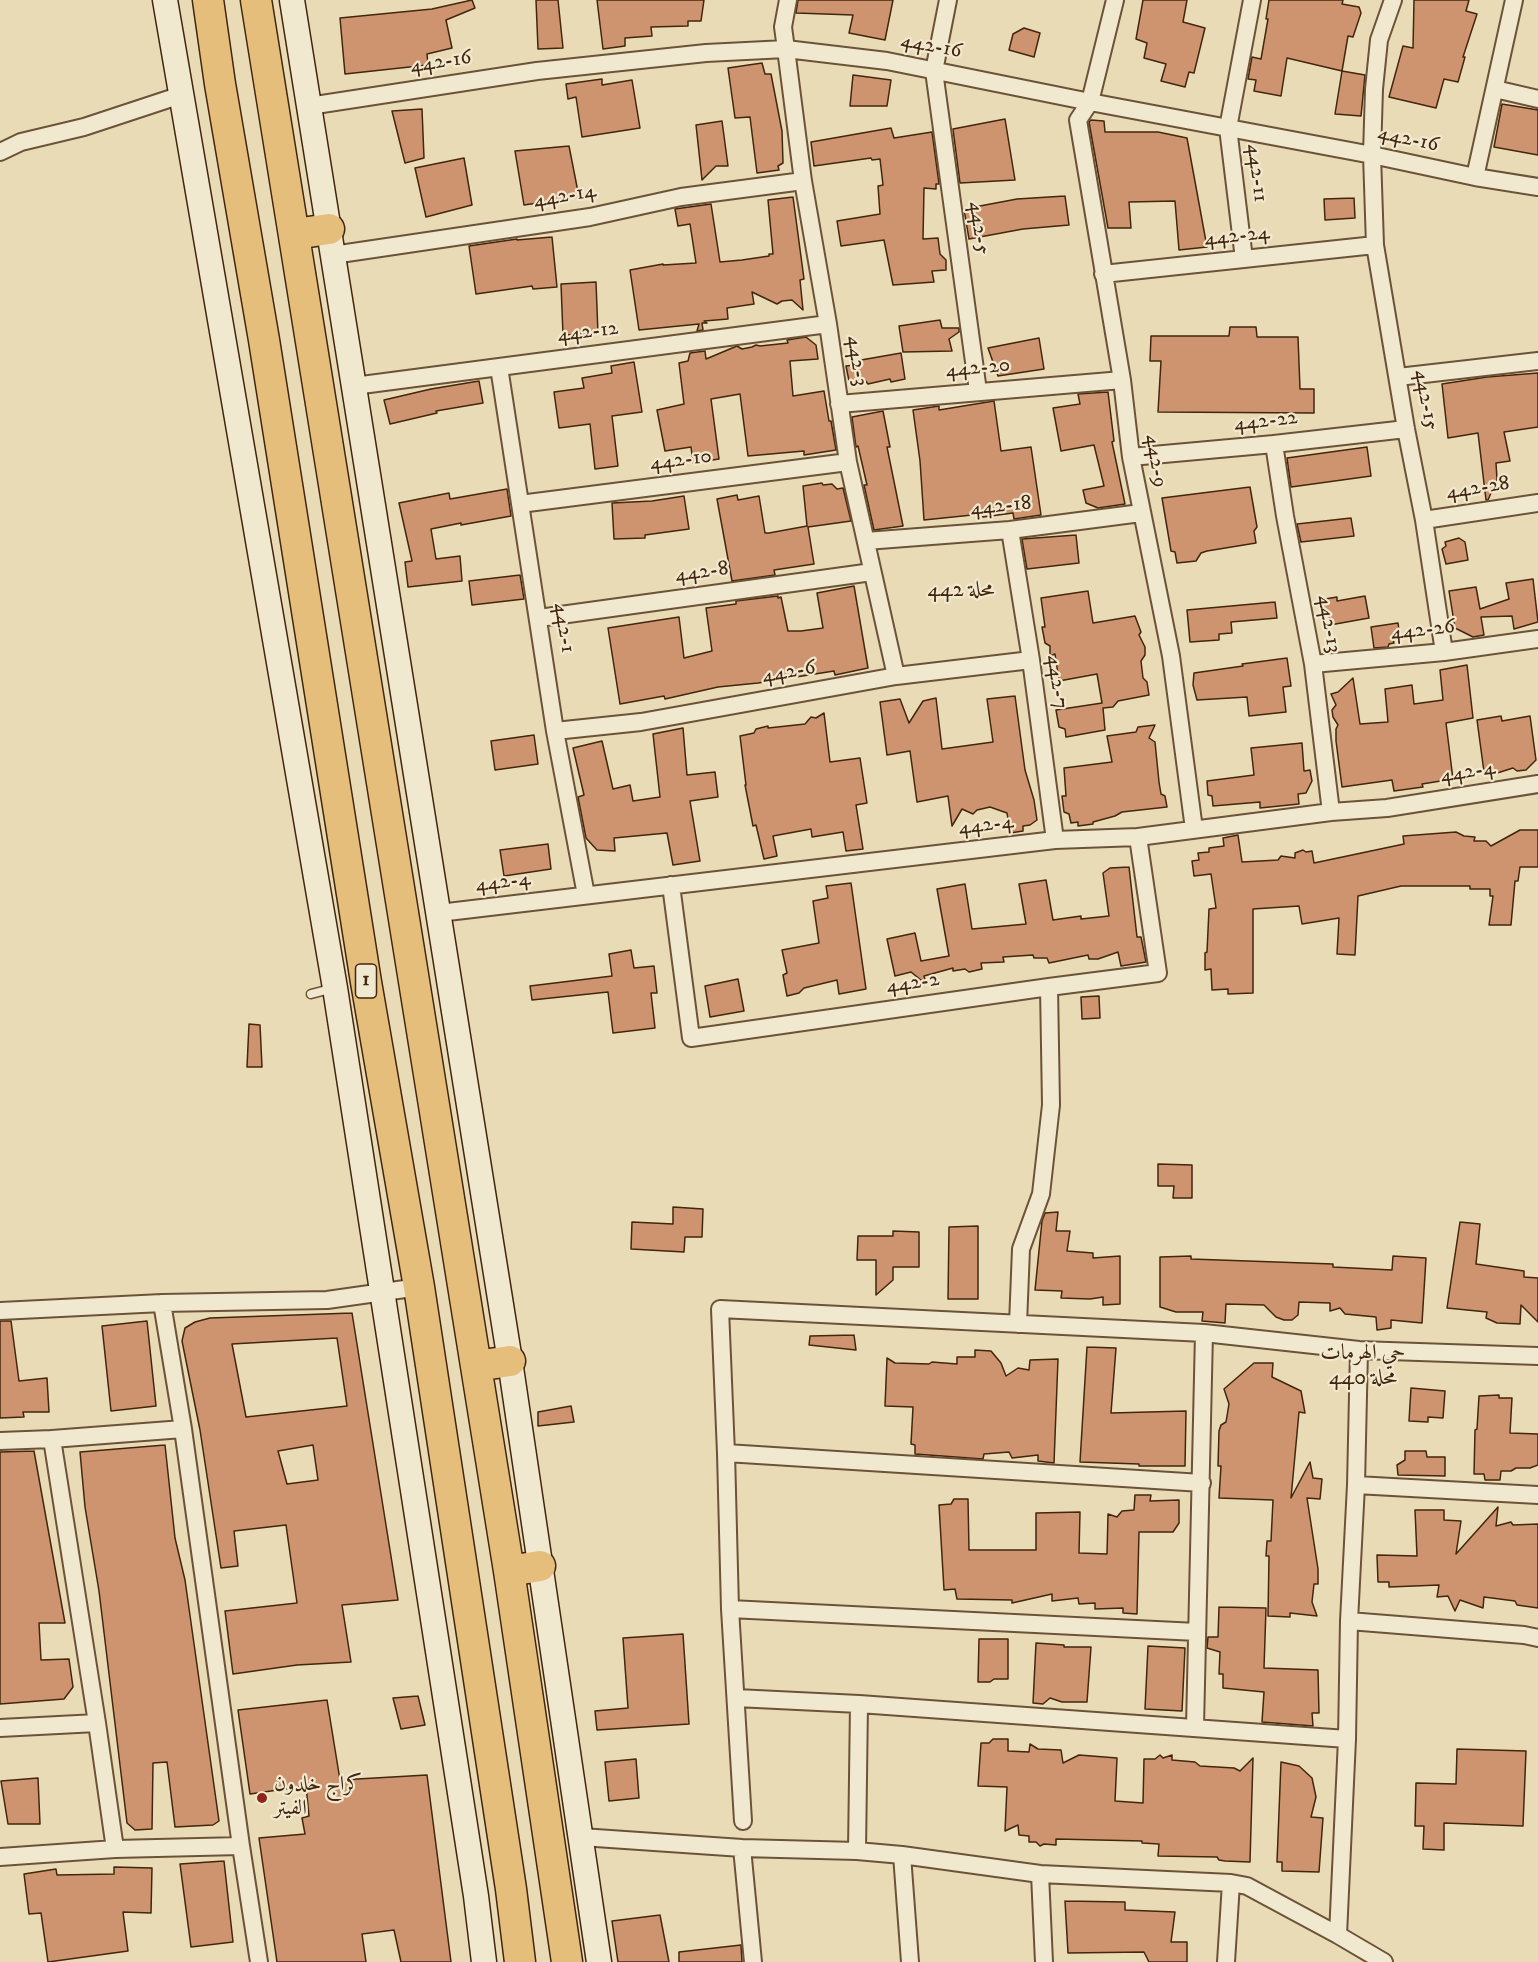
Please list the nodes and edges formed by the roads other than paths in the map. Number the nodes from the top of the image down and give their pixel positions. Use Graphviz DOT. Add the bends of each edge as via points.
graph roads {
  1 [pos="165,0"];
  2 [pos="208,0"];
  3 [pos="256,0"];
  4 [pos="292,0"];
  5 [pos="788,0"];
  6 [pos="948,0"];
  7 [pos="1115,0"];
  8 [pos="1252,0"];
  9 [pos="1393,0"];
  10 [pos="1514,0"];
  11 [pos="786,49"];
  12 [pos="934,71"];
  13 [pos="1495,89"];
  14 [pos="181,95"];
  15 [pos="1538,99"];
  16 [pos="1090,102"];
  17 [pos="309,106"];
  18 [pos="1228,128"];
  19 [pos="0,152"];
  20 [pos="1372,155"];
  21 [pos="1475,177"];
  22 [pos="803,182"];
  23 [pos="1538,187"];
  24 [pos="295,234"];
  25 [pos="331,242"];
  26 [pos="1375,245"];
  27 [pos="1244,259"];
  28 [pos="1103,274"];
  29 [pos="828,324"];
  30 [pos="1538,360"];
  31 [pos="499,367"];
  32 [pos="1398,377"];
  33 [pos="1122,380"];
  34 [pos="354,386"];
  35 [pos="978,391"];
  36 [pos="839,404"];
  37 [pos="1406,429"];
  38 [pos="1274,444"];
  39 [pos="1131,458"];
  40 [pos="848,462"];
  41 [pos="1538,503"];
  42 [pos="520,504"];
  43 [pos="1141,513"];
  44 [pos="1424,520"];
  45 [pos="1010,530"];
  46 [pos="866,542"];
  47 [pos="872,572"];
  48 [pos="539,618"];
  49 [pos="1538,639"];
  50 [pos="1444,652"];
  51 [pos="1031,660"];
  52 [pos="1313,664"];
  53 [pos="896,676"];
  54 [pos="555,731"];
  55 [pos="1538,784"];
  56 [pos="1331,812"];
  57 [pos="1194,829"];
  58 [pos="1138,837"];
  59 [pos="1054,840"];
  60 [pos="671,885"];
  61 [pos="586,895"];
  62 [pos="439,913"];
  63 [pos="1049,987"];
  64 [pos="335,988"];
  65 [pos="311,994"];
  66 [pos="419,1287"];
  67 [pos="383,1293"];
  68 [pos="162,1303"];
  69 [pos="0,1311"];
  70 [pos="1018,1324"];
  71 [pos="1204,1333"];
  72 [pos="1359,1350"];
  73 [pos="1538,1356"];
  74 [pos="510,1361"];
  75 [pos="476,1366"];
  76 [pos="183,1429"];
  77 [pos="52,1439"];
  78 [pos="0,1441"];
  79 [pos="726,1453"];
  80 [pos="1202,1483"];
  81 [pos="1356,1485"];
  82 [pos="1538,1495"];
  83 [pos="540,1566"];
  84 [pos="509,1571"];
  85 [pos="730,1609"];
  86 [pos="1349,1621"];
  87 [pos="1197,1632"];
  88 [pos="1538,1638"];
  89 [pos="736,1698"];
  90 [pos="859,1704"];
  91 [pos="97,1723"];
  92 [pos="1195,1727"];
  93 [pos="0,1728"];
  94 [pos="1347,1739"];
  95 [pos="743,1821"];
  96 [pos="581,1837"];
  97 [pos="241,1846"];
  98 [pos="742,1848"];
  99 [pos="115,1849"];
  100 [pos="857,1851"];
  101 [pos="902,1855"];
  102 [pos="0,1857"];
  103 [pos="1040,1874"];
  104 [pos="1231,1883"];
  105 [pos="557,1886"];
  106 [pos="511,1889"];
  107 [pos="1338,1935"];
  108 [pos="1355,1954"];
  109 [pos="259,1962"];
  110 [pos="484,1962"];
  111 [pos="520,1962"];
  112 [pos="567,1962"];
  113 [pos="599,1962"];
  114 [pos="753,1962"];
  115 [pos="910,1962"];
  116 [pos="1044,1962"];
  117 [pos="1226,1962"];
  118 [pos="1384,1962"];
  1 -- 14 [label="main road"];
  2 -- 66 [label="highway, 1"];
  3 -- 24 [label="highway"];
  4 -- 17 [label="main road"];
  5 -- 11 [label="street, 442-3" via="783,27"];
  6 -- 12 [label="street, 442-5"];
  7 -- 16 [label="street, 442-9"];
  8 -- 18 [label="street, 442-11"];
  9 -- 20 [label="street, 442-15" via="1379,40"];
  10 -- 13 [label="street"];
  11 -- 12 [label="street, 442-16"];
  11 -- 17 [label="street, 442-16" via="706,53 537,71"];
  11 -- 22 [label="street, 442-3"];
  12 -- 16 [label="street, 442-16"];
  12 -- 35 [label="street, 442-5"];
  13 -- 15 [label="street"];
  13 -- 21 [label="street"];
  14 -- 19 [label="street" via="84,127 21,142"];
  14 -- 64 [label="main road"];
  16 -- 18 [label="street, 442-16"];
  16 -- 28 [label="street, 442-9" via="1078,120"];
  17 -- 25 [label="main road"];
  18 -- 20 [label="street, 442-16"];
  18 -- 27 [label="street, 442-11"];
  20 -- 21 [label="street, 442-16"];
  20 -- 26 [label="street, 442-15"];
  21 -- 23 [label="street, 442-16"];
  22 -- 25 [label="street, 442-14" via="681,197 590,217"];
  22 -- 29 [label="street, 442-3"];
  24 -- 25 [label="highway"];
  24 -- 75 [label="highway"];
  25 -- 34 [label="main road"];
  26 -- 27 [label="street, 442-24"];
  26 -- 32 [label="street, 442-15"];
  27 -- 28 [label="street, 442-24"];
  28 -- 33 [label="street, 442-9"];
  29 -- 31 [label="street, 442-12"];
  29 -- 36 [label="street, 442-3"];
  30 -- 32 [label="street"];
  31 -- 34 [label="street, 442-12"];
  31 -- 42 [label="street, 442-1"];
  32 -- 37 [label="street, 442-15"];
  33 -- 35 [label="street, 442-20"];
  33 -- 39 [label="street, 442-9"];
  34 -- 62 [label="main road"];
  35 -- 36 [label="street, 442-20"];
  36 -- 40 [label="street, 442-3"];
  37 -- 38 [label="street, 442-22"];
  37 -- 44 [label="street, 442-15"];
  38 -- 39 [label="street, 442-22"];
  38 -- 52 [label="street, 442-13"];
  39 -- 43 [label="street, 442-9"];
  40 -- 42 [label="street, 442-10"];
  40 -- 46 [label="street, 442-3"];
  41 -- 44 [label="street, 442-28"];
  42 -- 48 [label="street, 442-1"];
  43 -- 45 [label="street, 442-18"];
  43 -- 57 [label="street, 442-9" via="1171,656"];
  44 -- 50 [label="street, 442-15"];
  45 -- 46 [label="street, 442-18"];
  45 -- 51 [label="street, 442-7"];
  46 -- 47 [label="street, 442-3"];
  47 -- 48 [label="street, 442-8"];
  47 -- 53 [label="street, 442-3"];
  48 -- 54 [label="street, 442-1"];
  49 -- 50 [label="street, 442-26"];
  50 -- 52 [label="street, 442-26"];
  51 -- 53 [label="street, 442-6"];
  51 -- 59 [label="street, 442-7"];
  52 -- 56 [label="street, 442-13"];
  53 -- 54 [label="street, 442-6" via="641,722"];
  54 -- 61 [label="street, 442-1"];
  55 -- 56 [label="street, 442-4" via="1387,808"];
  56 -- 57 [label="street, 442-4"];
  57 -- 58 [label="street, 442-4"];
  58 -- 59 [label="street, 442-4"];
  58 -- 63 [label="street, 442-2" via="1158,973"];
  59 -- 60 [label="street, 442-4"];
  60 -- 61 [label="street, 442-4"];
  60 -- 63 [label="street, 442-2" via="691,1038"];
  61 -- 62 [label="street, 442-4"];
  62 -- 74 [label="main road"];
  63 -- 70 [label="street" via="1051,1105 1041,1194 1021,1249"];
  64 -- 65 [label="lane"];
  64 -- 67 [label="main road"];
  66 -- 67 [label="street"];
  66 -- 106 [label="highway, 1"];
  67 -- 68 [label="street" via="327,1300"];
  67 -- 110 [label="main road"];
  68 -- 69 [label="street"];
  68 -- 76 [label="street"];
  70 -- 71 [label="street"];
  70 -- 79 [label="street" via="720,1309"];
  71 -- 72 [label="street"];
  71 -- 80 [label="street"];
  72 -- 73 [label="street"];
  72 -- 81 [label="street"];
  74 -- 75 [label="highway"];
  74 -- 83 [label="main road"];
  75 -- 84 [label="highway"];
  76 -- 77 [label="street"];
  76 -- 97 [label="street"];
  77 -- 78 [label="street"];
  77 -- 91 [label="street"];
  79 -- 80 [label="street"];
  79 -- 85 [label="street"];
  80 -- 87 [label="street"];
  81 -- 82 [label="street"];
  81 -- 86 [label="street"];
  83 -- 84 [label="highway"];
  83 -- 96 [label="main road"];
  84 -- 105 [label="highway"];
  85 -- 87 [label="street"];
  85 -- 89 [label="street"];
  86 -- 88 [label="street"];
  86 -- 94 [label="street"];
  87 -- 92 [label="street"];
  89 -- 90 [label="street"];
  89 -- 95 [label="street"];
  90 -- 92 [label="street"];
  90 -- 100 [label="street"];
  91 -- 93 [label="street"];
  91 -- 99 [label="street"];
  92 -- 94 [label="street"];
  94 -- 107 [label="street"];
  96 -- 98 [label="street"];
  96 -- 113 [label="main road"];
  97 -- 99 [label="street"];
  97 -- 109 [label="street"];
  98 -- 100 [label="street"];
  98 -- 114 [label="street"];
  99 -- 102 [label="street"];
  100 -- 101 [label="street"];
  101 -- 103 [label="street"];
  101 -- 115 [label="street"];
  103 -- 104 [label="street"];
  103 -- 116 [label="street"];
  104 -- 107 [label="street" via="1247,1886"];
  104 -- 117 [label="street"];
  105 -- 106 [label="highway"];
  105 -- 112 [label="highway"];
  106 -- 111 [label="highway, 1"];
  107 -- 108 [label="street"];
  108 -- 118 [label="street"];
}
